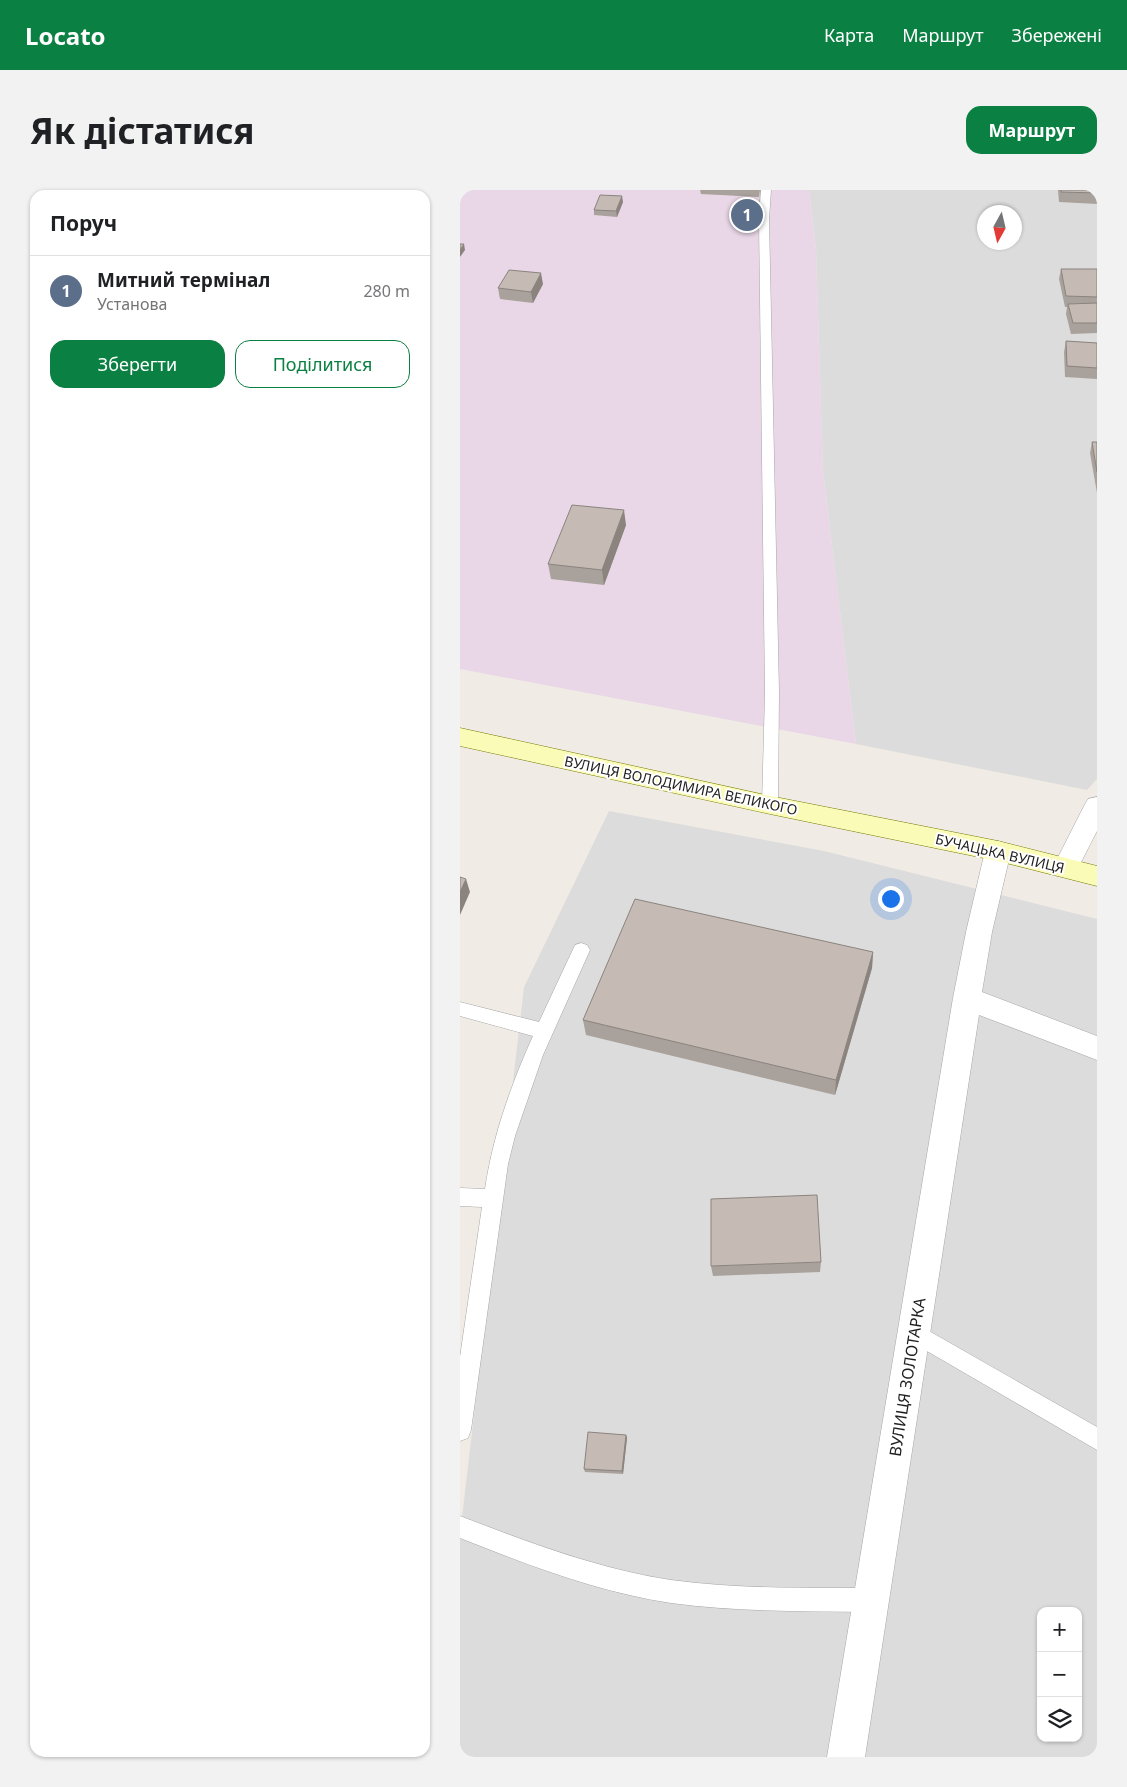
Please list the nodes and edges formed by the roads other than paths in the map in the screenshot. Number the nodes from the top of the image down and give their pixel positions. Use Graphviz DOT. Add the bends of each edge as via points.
graph roads {
  1 [pos="766,190"];
  2 [pos="460,737"];
  3 [pos="770,805"];
  4 [pos="1097,806"];
  5 [pos="902,831"];
  6 [pos="998,851"];
  7 [pos="1066,867"];
  8 [pos="1097,876"];
  9 [pos="581,950"];
  10 [pos="967,998"];
  11 [pos="460,1009"];
  12 [pos="543,1031"];
  13 [pos="1097,1048"];
  14 [pos="460,1197"];
  15 [pos="494,1198"];
  16 [pos="915,1333"];
  17 [pos="460,1430"];
  18 [pos="1097,1439"];
  19 [pos="460,1527"];
  20 [pos="872,1600"];
  21 [pos="846,1757"];
  1 -- 3 [label="lane"];
  2 -- 3 [label="main road, ВУЛИЦЯ ВОЛОДИМИРА ВЕЛИКОГО"];
  3 -- 5 [label="main road, ВУЛИЦЯ ВОЛОДИМИРА ВЕЛИКОГО"];
  4 -- 7 [label="street"];
  5 -- 6 [label="main road, БУЧАЦЬКА ВУЛИЦЯ"];
  6 -- 7 [label="main road, БУЧАЦЬКА ВУЛИЦЯ"];
  6 -- 10 [label="street, ВУЛИЦЯ ЗОЛОТАРКА"];
  7 -- 8 [label="main road, БУЧАЦЬКА ВУЛИЦЯ"];
  9 -- 12 [label="lane"];
  10 -- 13 [label="street"];
  10 -- 16 [label="street, ВУЛИЦЯ ЗОЛОТАРКА"];
  11 -- 12 [label="lane"];
  12 -- 15 [label="lane" via="505,1134"];
  14 -- 15 [label="lane"];
  15 -- 17 [label="lane"];
  16 -- 18 [label="lane"];
  16 -- 20 [label="street, ВУЛИЦЯ ЗОЛОТАРКА"];
  19 -- 20 [label="lane" via="586,1573 668,1591 706,1596"];
  20 -- 21 [label="street, ВУЛИЦЯ ЗОЛОТАРКА"];
}
